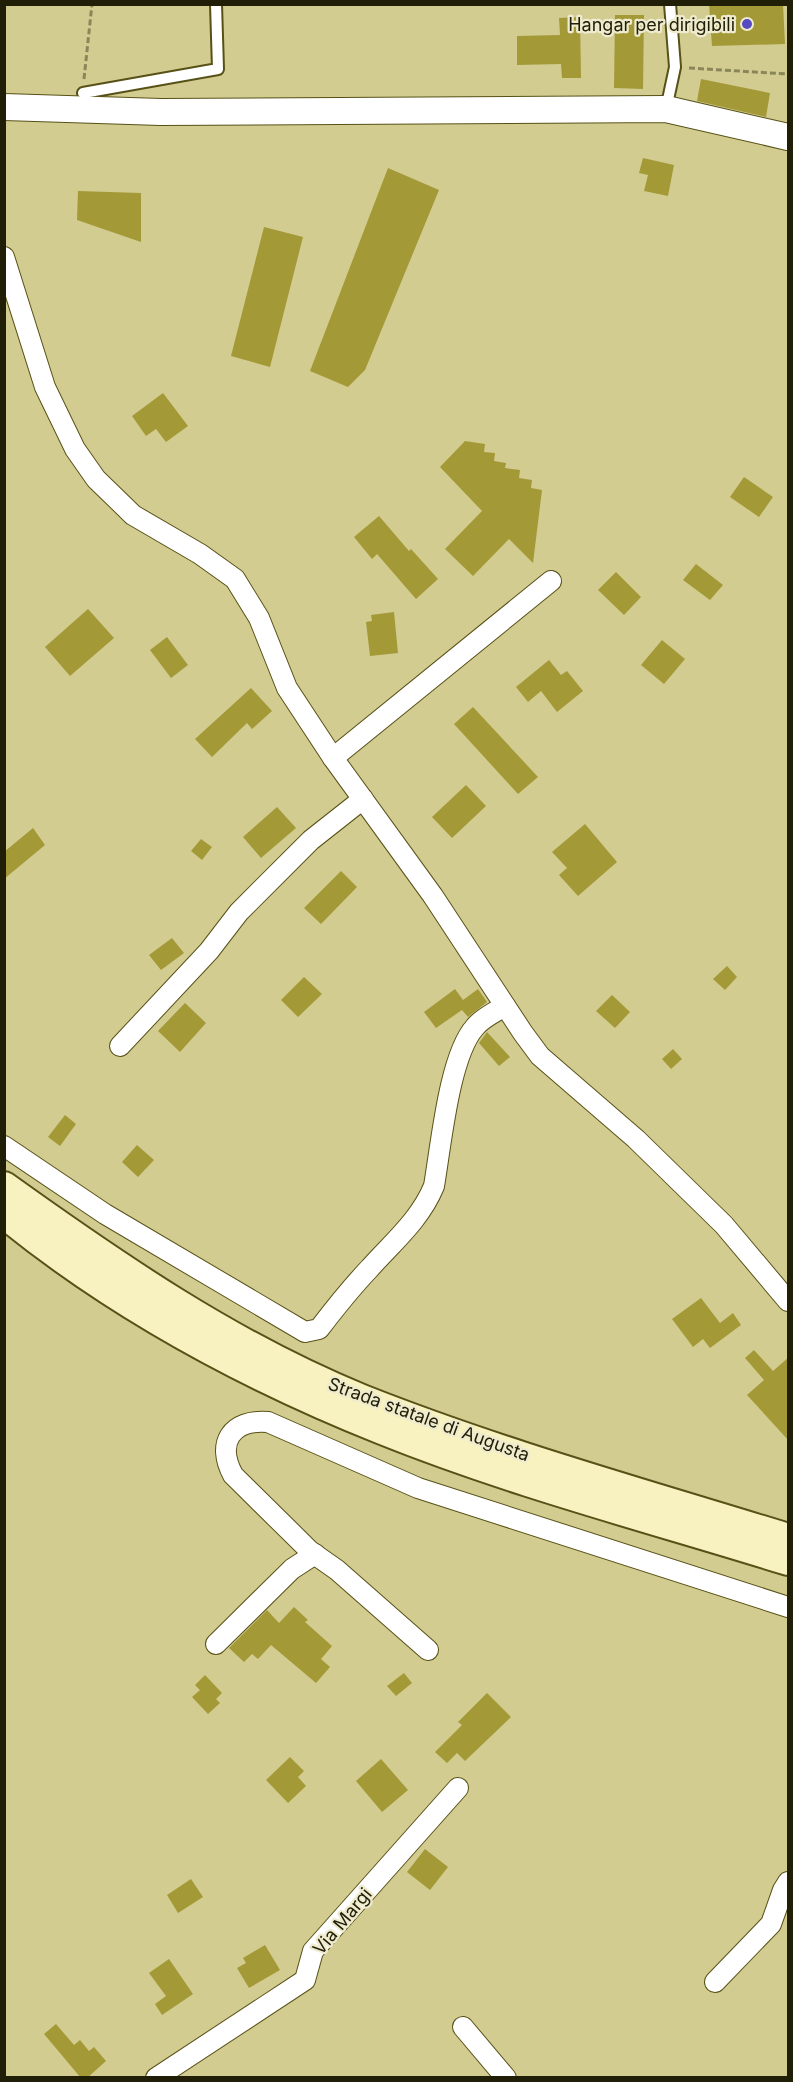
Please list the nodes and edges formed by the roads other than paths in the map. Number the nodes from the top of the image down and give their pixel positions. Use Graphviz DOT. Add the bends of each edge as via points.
graph roads {
  1 [pos="216,4"];
  2 [pos="670,4"];
  3 [pos="83,95"];
  4 [pos="4,107"];
  5 [pos="666,110"];
  6 [pos="789,137"];
  7 [pos="4,257"];
  8 [pos="551,581"];
  9 [pos="333,758"];
  10 [pos="363,800"];
  11 [pos="505,1006"];
  12 [pos="120,1046"];
  13 [pos="4,1146"];
  14 [pos="4,1186"];
  15 [pos="4,1214"];
  16 [pos="789,1301"];
  17 [pos="789,1538"];
  18 [pos="315,1554"];
  19 [pos="789,1561"];
  20 [pos="789,1607"];
  21 [pos="216,1644"];
  22 [pos="428,1650"];
  23 [pos="458,1788"];
  24 [pos="789,1882"];
  25 [pos="715,1982"];
  26 [pos="463,2028"];
  27 [pos="156,2078"];
  28 [pos="506,2078"];
  1 -- 3 [label="lane" via="218,69"];
  2 -- 5 [label="lane" via="675,67"];
  3 -- 4 [label="street"];
  3 -- 5 [label="street" via="161,112"];
  5 -- 6 [label="street"];
  7 -- 9 [label="street" via="45,387 75,449 96,479 133,515 235,579 260,618 287,688"];
  8 -- 9 [label="street"];
  9 -- 10 [label="street"];
  10 -- 11 [label="street" via="433,896"];
  10 -- 12 [label="street" via="311,840 239,912 209,951"];
  11 -- 13 [label="street" via="476,1025 463,1047 427,1205 345,1294 319,1329 305,1332 105,1214"];
  11 -- 16 [label="street" via="540,1056 636,1139 724,1225"];
  14 -- 17 [label="main road, Strada statale di Augusta" via="112,1264 183,1308 265,1353 361,1398 470,1438"];
  15 -- 19 [label="main road, Strada statale di Augusta" via="140,1311 264,1378 382,1430 476,1464"];
  18 -- 20 [label="street" via="249,1492 226,1461 225,1444 245,1424 268,1422 418,1488"];
  18 -- 21 [label="street" via="292,1569"];
  18 -- 22 [label="street"];
  23 -- 27 [label="street, Via Margi" via="313,1951 305,1980"];
  24 -- 25 [label="street" via="771,1923"];
  26 -- 28 [label="street"];
}
